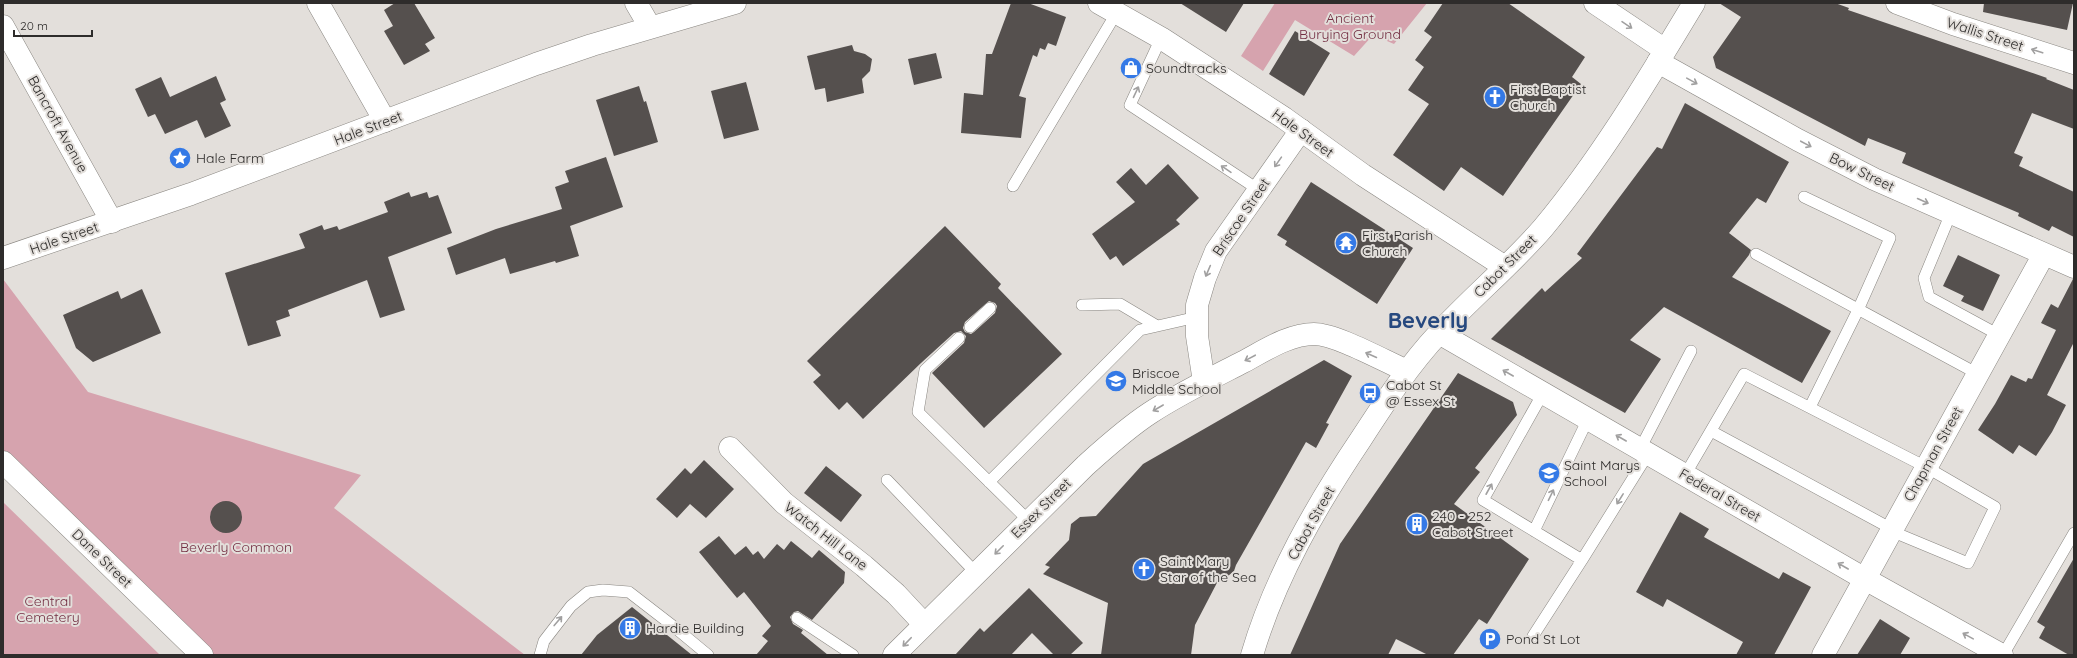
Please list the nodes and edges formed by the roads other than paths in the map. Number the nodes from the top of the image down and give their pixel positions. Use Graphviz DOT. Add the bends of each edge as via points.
graph roads {
  1 [pos="318,3"];
  2 [pos="636,3"];
  3 [pos="735,3"];
  4 [pos="1595,3"];
  5 [pos="1694,3"];
  6 [pos="1897,3"];
  7 [pos="1110,6"];
  8 [pos="3,26"];
  9 [pos="650,27"];
  10 [pos="1161,38"];
  11 [pos="1662,56"];
  12 [pos="2074,63"];
  13 [pos="385,121"];
  14 [pos="1301,130"];
  15 [pos="1013,186"];
  16 [pos="1259,190"];
  17 [pos="1804,197"];
  18 [pos="1951,213"];
  19 [pos="112,222"];
  20 [pos="1756,254"];
  21 [pos="2044,254"];
  22 [pos="3,258"];
  23 [pos="1505,267"];
  24 [pos="2074,267"];
  25 [pos="1082,305"];
  26 [pos="990,308"];
  27 [pos="1858,310"];
  28 [pos="1197,317"];
  29 [pos="1157,326"];
  30 [pos="970,327"];
  31 [pos="1439,333"];
  32 [pos="1999,335"];
  33 [pos="959,338"];
  34 [pos="1691,351"];
  35 [pos="1407,371"];
  36 [pos="1978,374"];
  37 [pos="1204,382"];
  38 [pos="1543,393"];
  39 [pos="1810,407"];
  40 [pos="1588,419"];
  41 [pos="1711,431"];
  42 [pos="730,448"];
  43 [pos="1644,451"];
  44 [pos="3,462"];
  45 [pos="1926,467"];
  46 [pos="1685,475"];
  47 [pos="886,480"];
  48 [pos="989,482"];
  49 [pos="1029,521"];
  50 [pos="1534,530"];
  51 [pos="1891,530"];
  52 [pos="2074,533"];
  53 [pos="1582,560"];
  54 [pos="976,573"];
  55 [pos="1864,579"];
  56 [pos="797,618"];
  57 [pos="924,624"];
  58 [pos="1533,636"];
  59 [pos="202,655"];
  60 [pos="540,655"];
  61 [pos="708,655"];
  62 [pos="853,655"];
  63 [pos="894,655"];
  64 [pos="1252,655"];
  65 [pos="1823,655"];
  66 [pos="2003,655"];
  1 -- 13 [label="street"];
  2 -- 9 [label="street"];
  3 -- 9 [label="street, Hale Street"];
  4 -- 11 [label="street, Bow Street, one-way"];
  5 -- 11 [label="street, Cabot Street"];
  12 -- 6 [label="street, Wallis Street, one-way"];
  7 -- 10 [label="street, Hale Street"];
  7 -- 15 [label="lane"];
  8 -- 19 [label="street, Bancroft Avenue"];
  9 -- 13 [label="street, Hale Street" via="536,64"];
  10 -- 14 [label="street, Hale Street"];
  16 -- 10 [label="lane, one-way" via="1130,105"];
  11 -- 18 [label="street, Bow Street, one-way" via="1836,160"];
  11 -- 23 [label="street, Cabot Street" via="1599,156 1541,230"];
  13 -- 19 [label="street, Hale Street"];
  14 -- 16 [label="street, Briscoe Street, one-way"];
  14 -- 23 [label="street, Hale Street" via="1375,183"];
  16 -- 28 [label="street, Briscoe Street, one-way" via="1216,251 1197,305"];
  17 -- 27 [label="lane" via="1890,238"];
  18 -- 21 [label="street, Bow Street"];
  18 -- 32 [label="lane" via="1924,278 1929,297"];
  19 -- 22 [label="street, Hale Street"];
  20 -- 27 [label="lane"];
  21 -- 24 [label="street, Bow Street"];
  21 -- 32 [label="street, Chapman Street"];
  23 -- 31 [label="street, Cabot Street"];
  25 -- 29 [label="lane" via="1120,304"];
  26 -- 30 [label="lane"];
  27 -- 36 [label="lane"];
  27 -- 39 [label="lane"];
  28 -- 29 [label="lane"];
  28 -- 37 [label="street, Briscoe Street" via="1197,336"];
  29 -- 48 [label="lane" via="1140,330"];
  31 -- 35 [label="street, Cabot Street"];
  38 -- 31 [label="street, Federal Street, one-way"];
  32 -- 36 [label="street, Chapman Street"];
  33 -- 48 [label="lane" via="925,370 918,412"];
  34 -- 43 [label="lane"];
  35 -- 37 [label="street, Essex Street, one-way" via="1329,336 1314,334 1300,336 1272,347"];
  35 -- 64 [label="street, Cabot Street" via="1356,446 1302,534 1262,622"];
  36 -- 45 [label="street, Chapman Street"];
  37 -- 49 [label="street, Essex Street, one-way" via="1150,413 1117,437"];
  38 -- 40 [label="street, Federal Street"];
  50 -- 38 [label="lane, one-way" via="1483,500"];
  39 -- 41 [label="lane" via="1744,374"];
  39 -- 45 [label="lane"];
  43 -- 40 [label="street, Federal Street, one-way"];
  50 -- 40 [label="lane, one-way"];
  41 -- 46 [label="lane"];
  41 -- 51 [label="lane"];
  42 -- 57 [label="street, Watch Hill Lane" via="784,504 864,566 896,594"];
  43 -- 46 [label="street, Federal Street"];
  43 -- 53 [label="lane, one-way"];
  44 -- 59 [label="street, Dane Street"];
  45 -- 51 [label="street, Chapman Street"];
  45 -- 51 [label="lane" via="1994,507 1968,563"];
  55 -- 46 [label="street, Federal Street, one-way"];
  47 -- 54 [label="lane"];
  48 -- 49 [label="lane"];
  49 -- 54 [label="street, Essex Street, one-way"];
  50 -- 53 [label="lane"];
  51 -- 55 [label="street, Chapman Street"];
  52 -- 66 [label="lane"];
  53 -- 58 [label="lane"];
  54 -- 57 [label="street, Essex Street"];
  55 -- 65 [label="street, Chapman Street"];
  66 -- 55 [label="street, Federal Street, one-way"];
  56 -- 62 [label="lane"];
  57 -- 63 [label="street, Essex Street, one-way"];
  60 -- 61 [label="lane, one-way" via="544,641 571,606 588,592 603,590 629,592"];
}
